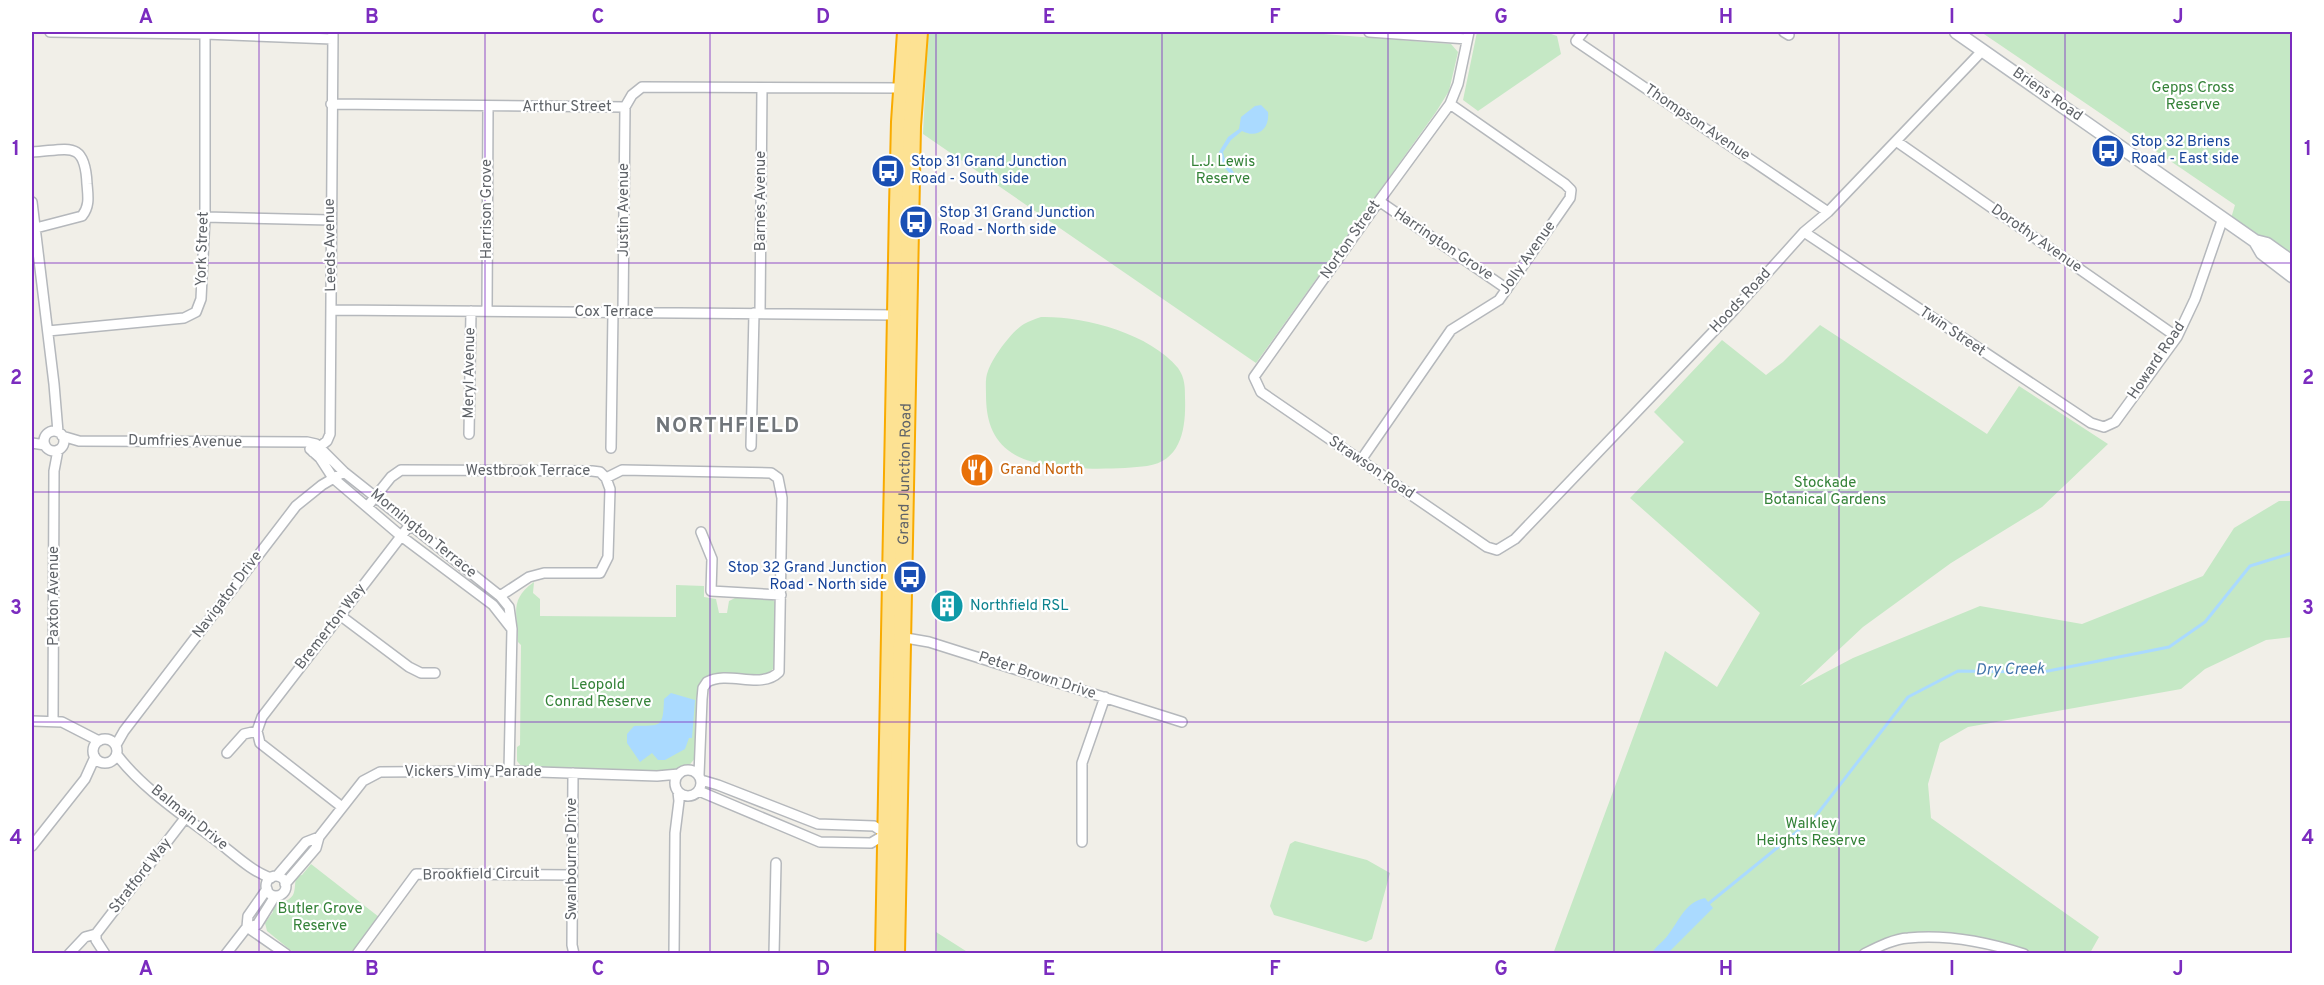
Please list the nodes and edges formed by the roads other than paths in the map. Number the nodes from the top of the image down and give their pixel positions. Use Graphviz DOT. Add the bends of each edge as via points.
graph roads {
  1 [pos="50,32"];
  2 [pos="906,32"];
  3 [pos="919,32"];
  4 [pos="1369,32"];
  5 [pos="1583,32"];
  6 [pos="1956,32"];
  7 [pos="205,34"];
  8 [pos="333,35"];
  9 [pos="1468,35"];
  10 [pos="1983,50"];
  11 [pos="762,88"];
  12 [pos="902,88"];
  13 [pos="331,104"];
  14 [pos="1450,104"];
  15 [pos="488,107"];
  16 [pos="625,107"];
  17 [pos="1896,141"];
  18 [pos="32,152"];
  19 [pos="1379,201"];
  20 [pos="32,202"];
  21 [pos="1828,212"];
  22 [pos="205,217"];
  23 [pos="2223,218"];
  24 [pos="330,220"];
  25 [pos="33,228"];
  26 [pos="1804,232"];
  27 [pos="2255,241"];
  28 [pos="2276,251"];
  29 [pos="2292,252"];
  30 [pos="2292,262"];
  31 [pos="2292,276"];
  32 [pos="1507,289"];
  33 [pos="332,310"];
  34 [pos="471,311"];
  35 [pos="487,311"];
  36 [pos="613,312"];
  37 [pos="623,312"];
  38 [pos="757,313"];
  39 [pos="902,314"];
  40 [pos="48,330"];
  41 [pos="2177,337"];
  42 [pos="1254,377"];
  43 [pos="2104,427"];
  44 [pos="469,434"];
  45 [pos="32,438"];
  46 [pos="54,441"];
  47 [pos="32,443"];
  48 [pos="751,446"];
  49 [pos="611,448"];
  50 [pos="316,449"];
  51 [pos="1361,460"];
  52 [pos="345,472"];
  53 [pos="333,478"];
  54 [pos="606,478"];
  55 [pos="376,496"];
  56 [pos="367,507"];
  57 [pos="409,526"];
  58 [pos="701,531"];
  59 [pos="401,536"];
  60 [pos="1497,550"];
  61 [pos="781,595"];
  62 [pos="500,596"];
  63 [pos="341,616"];
  64 [pos="512,629"];
  65 [pos="896,637"];
  66 [pos="435,673"];
  67 [pos="1105,698"];
  68 [pos="32,721"];
  69 [pos="53,721"];
  70 [pos="1182,722"];
  71 [pos="256,731"];
  72 [pos="699,750"];
  73 [pos="105,752"];
  74 [pos="227,753"];
  75 [pos="509,771"];
  76 [pos="682,772"];
  77 [pos="573,773"];
  78 [pos="657,776"];
  79 [pos="700,778"];
  80 [pos="677,788"];
  81 [pos="695,793"];
  82 [pos="342,807"];
  83 [pos="678,815"];
  84 [pos="186,817"];
  85 [pos="892,834"];
  86 [pos="319,837"];
  87 [pos="1082,842"];
  88 [pos="32,846"];
  89 [pos="776,863"];
  90 [pos="572,874"];
  91 [pos="270,882"];
  92 [pos="285,884"];
  93 [pos="276,896"];
  94 [pos="247,927"];
  95 [pos="96,934"];
  96 [pos="363,951"];
  97 [pos="572,951"];
  98 [pos="69,954"];
  99 [pos="105,954"];
  100 [pos="226,954"];
  101 [pos="286,954"];
  102 [pos="674,954"];
  103 [pos="774,954"];
  104 [pos="884,954"];
  105 [pos="896,954"];
  106 [pos="1864,954"];
  107 [pos="2024,954"];
  1 -- 7 [label="street"];
  2 -- 12 [label="highway, Grand Junction Road"];
  3 -- 39 [label="highway, Grand Junction Road"];
  4 -- 9 [label="street"];
  5 -- 21 [label="street, Thompson Avenue" via="1578,43"];
  6 -- 10 [label="main road, Briens Road"];
  7 -- 8 [label="street"];
  7 -- 22 [label="street, York Street"];
  8 -- 13 [label="street, Leeds Avenue"];
  9 -- 14 [label="street, Norton Street"];
  10 -- 17 [label="street, Hoods Road"];
  10 -- 23 [label="main road, Briens Road"];
  11 -- 12 [label="street, Arthur Street"];
  11 -- 16 [label="street, Arthur Street" via="642,87"];
  11 -- 38 [label="street, Barnes Avenue"];
  12 -- 39 [label="highway, Grand Junction Road"];
  13 -- 15 [label="street, Arthur Street"];
  13 -- 24 [label="street, Leeds Avenue"];
  14 -- 19 [label="street, Norton Street"];
  14 -- 32 [label="street, Jolly Avenue" via="1571,190 1570,198"];
  15 -- 16 [label="street, Arthur Street"];
  15 -- 35 [label="street, Harrison Grove"];
  16 -- 37 [label="street, Justin Avenue"];
  17 -- 21 [label="street, Hoods Road"];
  17 -- 41 [label="street, Dorothy Avenue"];
  18 -- 25 [label="street" via="68,150 84,158 88,203 82,216"];
  19 -- 32 [label="street, Harrington Grove"];
  19 -- 42 [label="street, Norton Street"];
  20 -- 25 [label="street, Paxton Avenue"];
  21 -- 26 [label="street, Hoods Road"];
  22 -- 24 [label="street"];
  22 -- 40 [label="street, York Street" via="201,299 196,312 184,318"];
  23 -- 27 [label="main road, Briens Road"];
  23 -- 41 [label="street, Howard Road" via="2195,299"];
  24 -- 33 [label="street, Leeds Avenue"];
  25 -- 40 [label="street, Paxton Avenue"];
  26 -- 43 [label="street, Twin Street" via="2091,423"];
  26 -- 60 [label="street, Hoods Road" via="1515,539"];
  27 -- 28 [label="main road, Briens Road"];
  27 -- 31 [label="main road, Briens Road" via="2262,254"];
  28 -- 29 [label="main road"];
  28 -- 30 [label="main road, Briens Road"];
  32 -- 51 [label="street, Jolly Avenue" via="1490,307 1451,330"];
  33 -- 34 [label="street, Cox Terrace"];
  33 -- 50 [label="street, Leeds Avenue" via="330,434"];
  34 -- 35 [label="street, Cox Terrace"];
  34 -- 44 [label="street, Meryl Avenue"];
  35 -- 36 [label="street, Cox Terrace"];
  36 -- 37 [label="street, Cox Terrace"];
  36 -- 49 [label="street"];
  37 -- 38 [label="street, Cox Terrace"];
  38 -- 39 [label="street, Cox Terrace"];
  38 -- 48 [label="street, Barnes Avenue"];
  39 -- 65 [label="highway, Grand Junction Road"];
  40 -- 46 [label="street, Paxton Avenue"];
  41 -- 43 [label="street, Howard Road" via="2115,422"];
  42 -- 51 [label="street, Strawson Road" via="1261,392"];
  45 -- 46 [label="street, Dumfries Avenue"];
  46 -- 47 [label="street, Dumfries Avenue"];
  46 -- 50 [label="street, Dumfries Avenue" via="291,443"];
  46 -- 69 [label="street, Paxton Avenue"];
  50 -- 52 [label="street, Mornington Terrace"];
  50 -- 53 [label="street, Mornington Terrace"];
  51 -- 60 [label="street, Strawson Road" via="1487,547"];
  52 -- 53 [label="street, Navigator Drive"];
  52 -- 55 [label="street, Mornington Terrace"];
  53 -- 56 [label="street, Mornington Terrace"];
  53 -- 73 [label="street, Navigator Drive" via="296,506"];
  54 -- 55 [label="street, Westbrook Terrace" via="592,471 401,470"];
  54 -- 61 [label="street, Westbrook Terrace" via="622,470 771,473 778,478 782,498"];
  54 -- 62 [label="street" via="610,489 608,557 600,573 544,573 529,577"];
  55 -- 56 [label="street, Westbrook Terrace"];
  55 -- 57 [label="street, Mornington Terrace"];
  56 -- 59 [label="street, Mornington Terrace"];
  57 -- 59 [label="street, Bremerton Way"];
  57 -- 62 [label="street, Mornington Terrace"];
  58 -- 61 [label="street" via="711,559 711,591"];
  59 -- 63 [label="street, Bremerton Way"];
  59 -- 64 [label="street, Mornington Terrace" via="494,605"];
  61 -- 72 [label="street" via="779,672 766,679 721,677 707,682 703,688"];
  62 -- 64 [label="street, Mornington Terrace" via="509,607"];
  63 -- 66 [label="street" via="409,667 421,674"];
  63 -- 71 [label="street, Bremerton Way" via="262,717"];
  64 -- 75 [label="street, Mornington Terrace"];
  65 -- 67 [label="street, Peter Brown Drive" via="929,642"];
  65 -- 85 [label="highway, Grand Junction Road"];
  67 -- 70 [label="street, Peter Brown Drive"];
  67 -- 87 [label="street" via="1082,763"];
  68 -- 69 [label="street, Balmain Drive"];
  69 -- 73 [label="street, Balmain Drive" via="77,730"];
  71 -- 74 [label="street, Bremerton Way" via="244,734"];
  71 -- 82 [label="street" via="260,743"];
  72 -- 76 [label="street"];
  72 -- 79 [label="street"];
  73 -- 84 [label="street, Balmain Drive"];
  73 -- 88 [label="street, Navigator Drive"];
  75 -- 77 [label="street, Vickers Vimy Parade"];
  75 -- 82 [label="street, Vickers Vimy Parade" via="380,772 363,782"];
  76 -- 78 [label="street, Vickers Vimy Parade"];
  76 -- 79 [label="street" via="693,771"];
  76 -- 80 [label="street"];
  77 -- 78 [label="street, Vickers Vimy Parade"];
  77 -- 90 [label="street, Swanbourne Drive"];
  78 -- 80 [label="street, Vickers Vimy Parade"];
  79 -- 81 [label="street"];
  79 -- 85 [label="street" via="818,824 874,826"];
  80 -- 81 [label="street" via="685,796"];
  80 -- 83 [label="street"];
  81 -- 83 [label="street"];
  81 -- 85 [label="street" via="820,842 871,843"];
  82 -- 86 [label="street, Vickers Vimy Parade"];
  83 -- 102 [label="street"];
  84 -- 91 [label="street, Balmain Drive"];
  84 -- 95 [label="street, Stratford Way"];
  85 -- 104 [label="highway, Grand Junction Road"];
  85 -- 105 [label="highway, Grand Junction Road"];
  86 -- 91 [label="street, Vickers Vimy Parade" via="306,842"];
  86 -- 92 [label="street, Vickers Vimy Parade" via="316,848"];
  89 -- 103 [label="street"];
  90 -- 96 [label="street, Brookfield Circuit" via="416,874"];
  90 -- 97 [label="street, Swanbourne Drive"];
  91 -- 92 [label="street" via="282,879"];
  91 -- 93 [label="street" via="270,894"];
  91 -- 94 [label="street, Vickers Vimy Parade" via="248,916"];
  92 -- 93 [label="street" via="284,892"];
  93 -- 94 [label="street, Vickers Vimy Parade" via="257,925"];
  94 -- 100 [label="street, Vickers Vimy Parade"];
  94 -- 101 [label="street"];
  95 -- 98 [label="street, Stratford Way" via="85,937"];
  95 -- 99 [label="street"];
  106 -- 107 [label="street" via="1907,938 1959,939 2004,946"];
}
